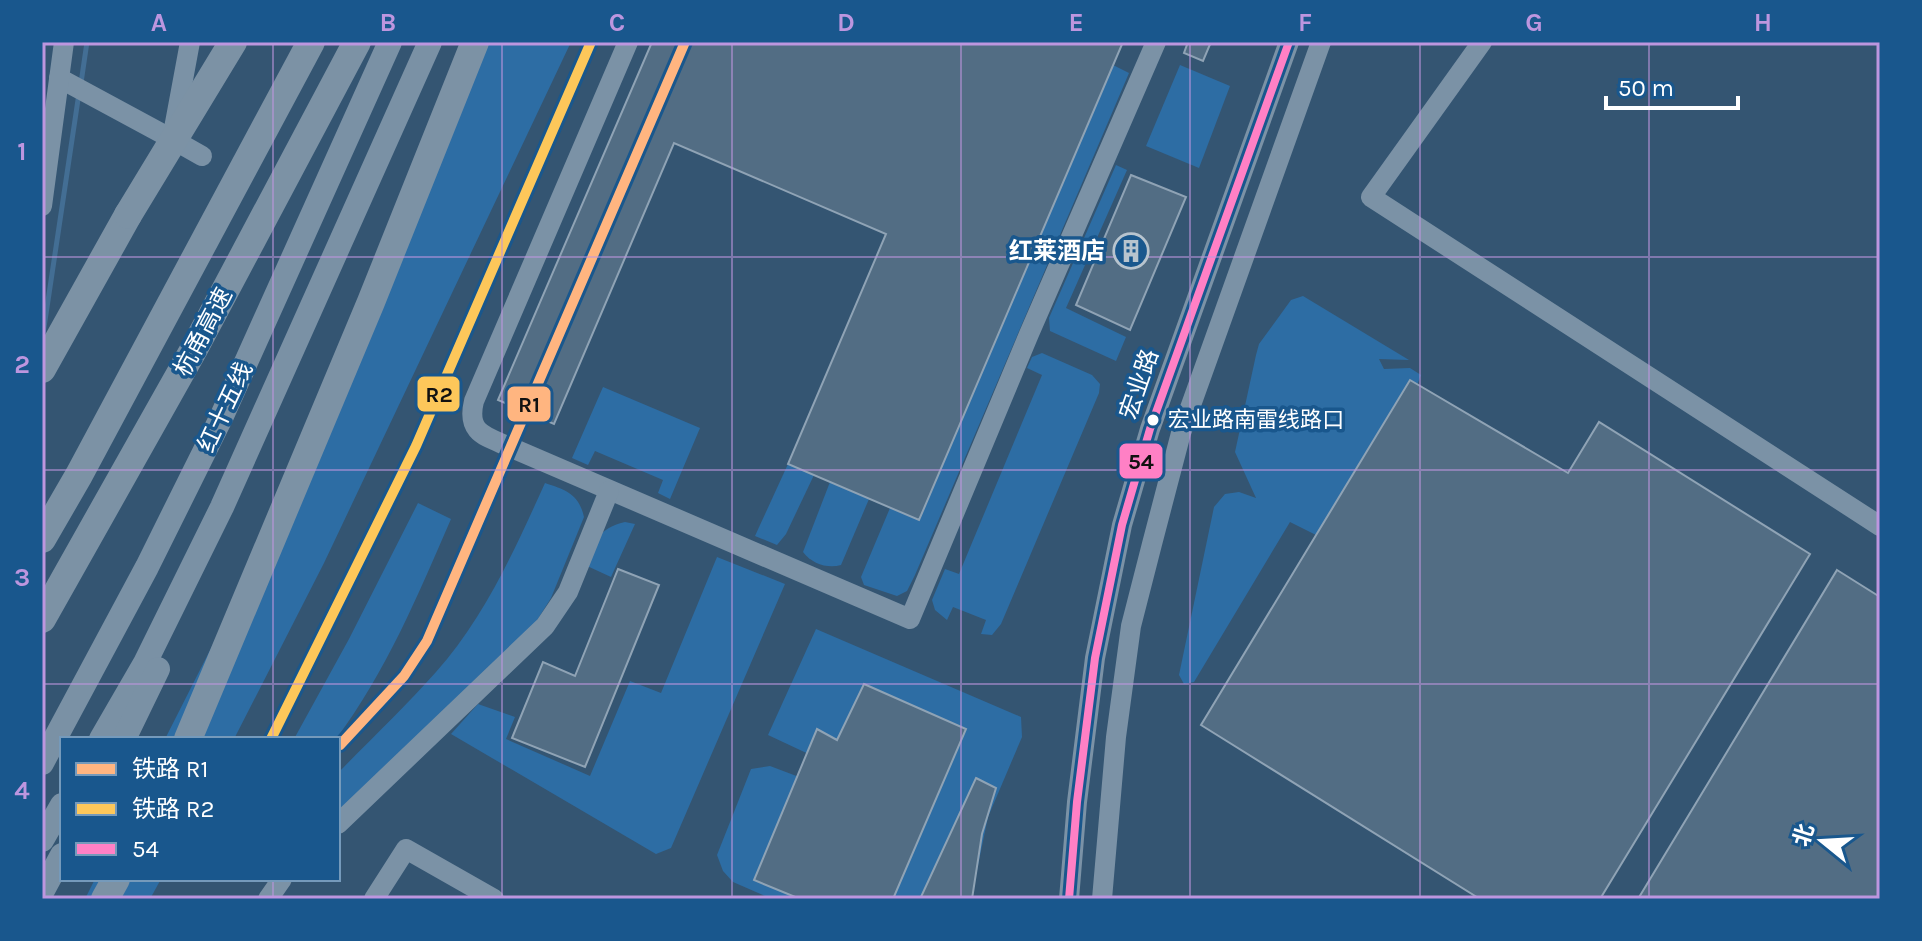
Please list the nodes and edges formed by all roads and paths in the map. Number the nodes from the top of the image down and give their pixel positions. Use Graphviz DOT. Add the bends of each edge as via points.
graph roads {
  1 [pos="64,42"];
  2 [pos="190,42"];
  3 [pos="233,42"];
  4 [pos="311,42"];
  5 [pos="357,42"];
  6 [pos="390,42"];
  7 [pos="430,42"];
  8 [pos="475,42"];
  9 [pos="628,42"];
  10 [pos="1156,42"];
  11 [pos="1289,42"];
  12 [pos="1321,42"];
  13 [pos="1482,42"];
  14 [pos="64,81"];
  15 [pos="172,139"];
  16 [pos="202,156"];
  17 [pos="42,206"];
  18 [pos="42,369"];
  19 [pos="609,491"];
  20 [pos="219,513"];
  21 [pos="1880,526"];
  22 [pos="42,539"];
  23 [pos="147,567"];
  24 [pos="42,619"];
  25 [pos="42,732"];
  26 [pos="102,737"];
  27 [pos="125,737"];
  28 [pos="189,737"];
  29 [pos="42,763"];
  30 [pos="340,822"];
  31 [pos="60,859"];
  32 [pos="115,881"];
  33 [pos="281,881"];
  34 [pos="42,892"];
  35 [pos="105,899"];
  36 [pos="268,899"];
  37 [pos="374,899"];
  38 [pos="494,899"];
  39 [pos="1069,899"];
  40 [pos="1102,899"];
  1 -- 14 [label="street"];
  2 -- 15 [label="street"];
  3 -- 18 [label="highway, bridge"];
  4 -- 22 [label="highway, 杭甬高速"];
  5 -- 24 [label="highway, 杭甬高速" via="194,349"];
  6 -- 23 [label="main road, 红十五线" via="221,418"];
  7 -- 20 [label="main road, 红十五线"];
  8 -- 28 [label="highway"];
  9 -- 19 [label="street" via="471,414 479,432"];
  10 -- 19 [label="street" via="910,619"];
  11 -- 39 [label="street, 宏业路" via="1150,429 1122,525 1095,658"];
  12 -- 40 [label="street" via="1181,433 1131,626"];
  13 -- 21 [label="street" via="1371,197"];
  14 -- 15 [label="street"];
  14 -- 17 [label="street"];
  15 -- 16 [label="street"];
  19 -- 30 [label="street" via="568,592 545,626"];
  20 -- 26 [label="main road, 红十五线"];
  20 -- 27 [label="main road" via="167,651"];
  23 -- 25 [label="main road"];
  23 -- 29 [label="main road, 红十五线"];
  31 -- 34 [label="main road"];
  32 -- 35 [label="highway"];
  33 -- 36 [label="street"];
  37 -- 38 [label="street" via="406,849"];
}
